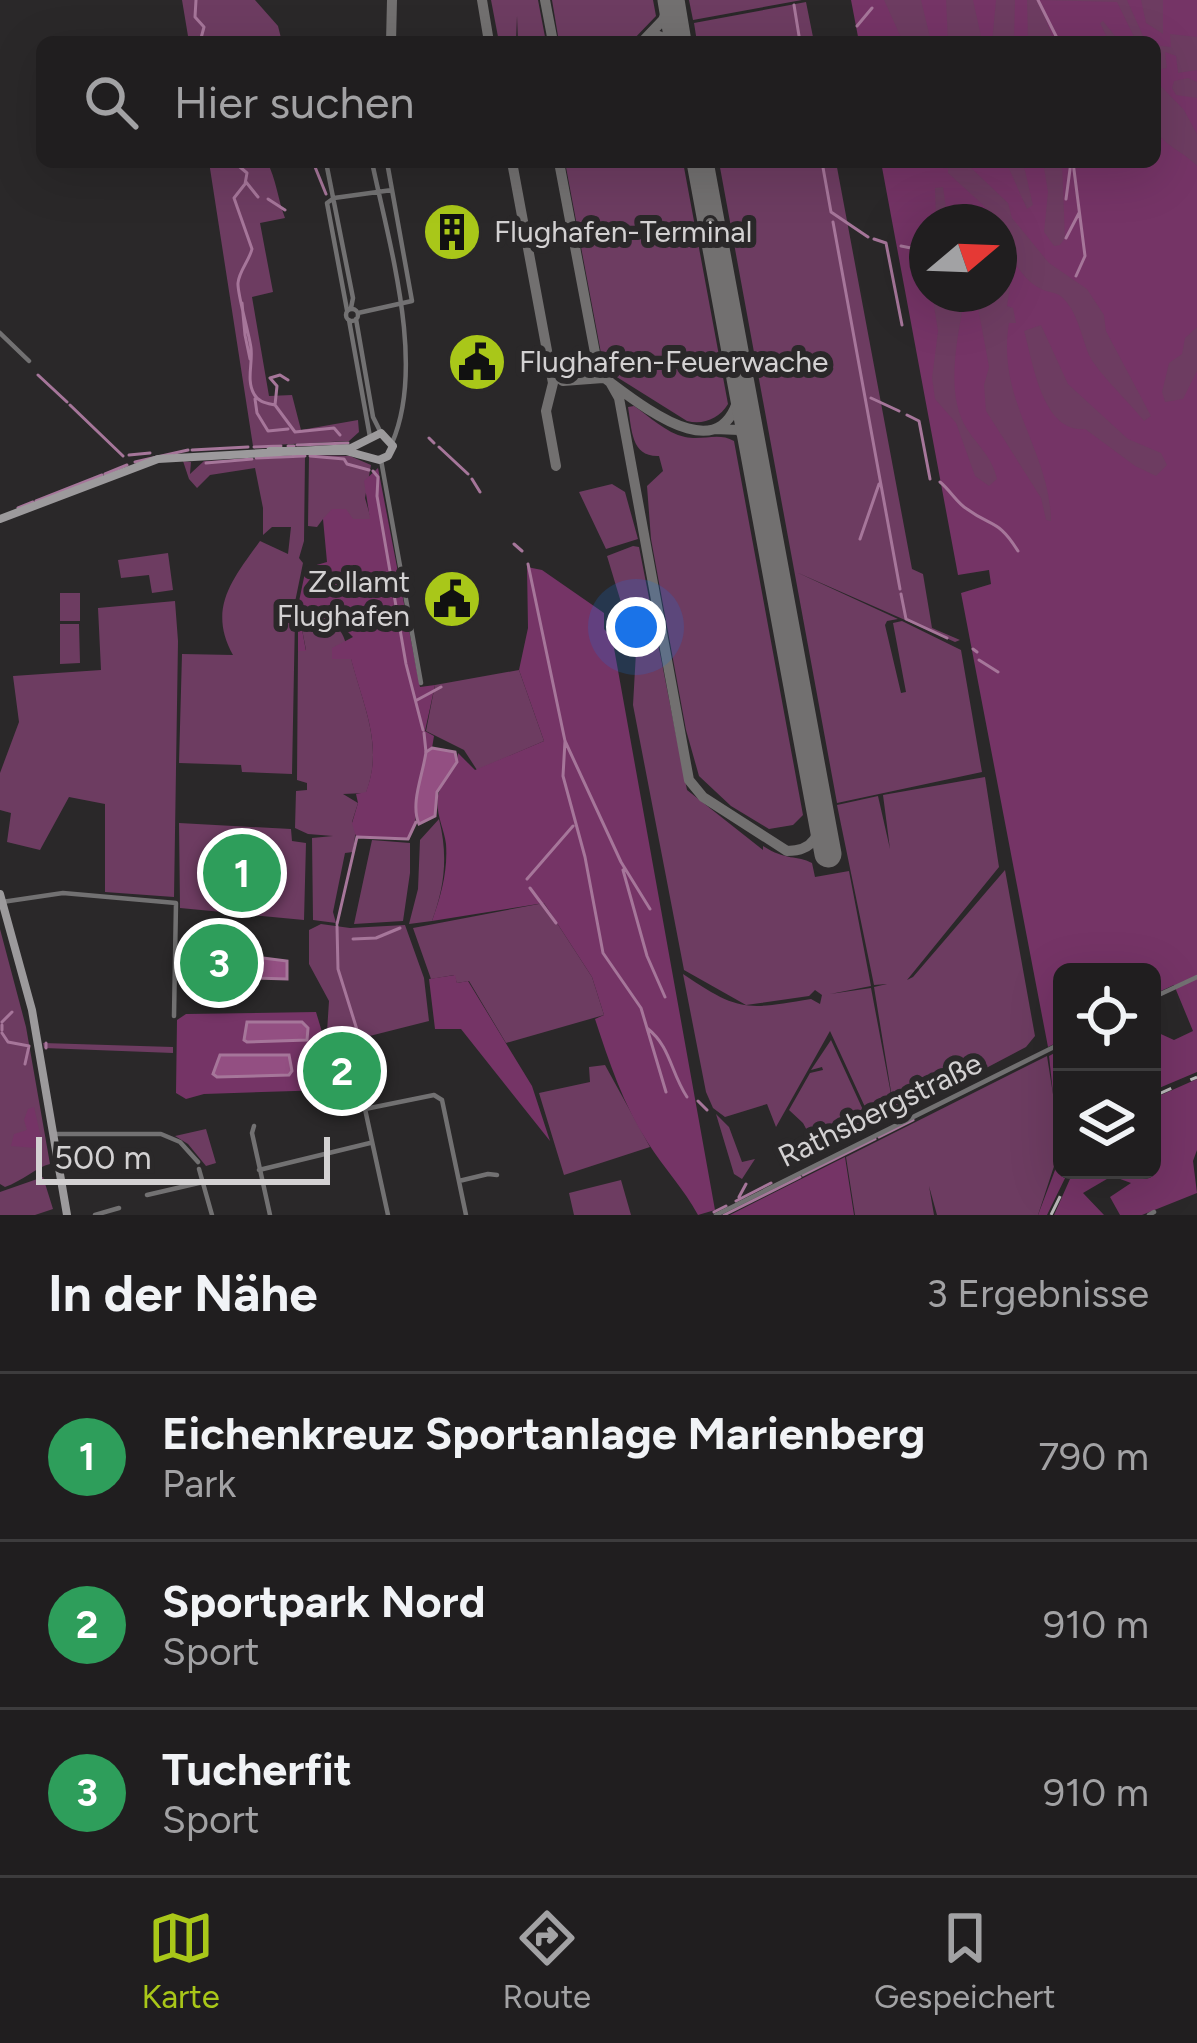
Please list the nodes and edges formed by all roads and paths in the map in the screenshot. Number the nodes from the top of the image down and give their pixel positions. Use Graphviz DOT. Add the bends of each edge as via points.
graph roads {
  1 [pos="327,168"];
  2 [pos="374,168"];
  3 [pos="388,168"];
  4 [pos="392,190"];
  5 [pos="379,192"];
  6 [pos="334,198"];
  7 [pos="404,253"];
  8 [pos="390,256"];
  9 [pos="400,306"];
  10 [pos="352,314"];
  11 [pos="0,333"];
  12 [pos="29,361"];
  13 [pos="368,420"];
  14 [pos="381,433"];
  15 [pos="368,440"];
  16 [pos="392,443"];
  17 [pos="343,449"];
  18 [pos="270,452"];
  19 [pos="377,460"];
  20 [pos="0,519"];
  21 [pos="422,683"];
  22 [pos="1,898"];
  23 [pos="1197,976"];
  24 [pos="1161,994"];
  25 [pos="174,1016"];
  26 [pos="1053,1047"];
  27 [pos="254,1126"];
  28 [pos="52,1134"];
  29 [pos="372,1142"];
  30 [pos="259,1170"];
  31 [pos="497,1175"];
  32 [pos="459,1181"];
  33 [pos="202,1182"];
  34 [pos="147,1195"];
  35 [pos="119,1208"];
  36 [pos="67,1215"];
  37 [pos="95,1215"];
  38 [pos="212,1215"];
  39 [pos="271,1215"];
  40 [pos="388,1215"];
  41 [pos="466,1215"];
  42 [pos="716,1215"];
  1 -- 6 [label="street"];
  2 -- 5 [label="street"];
  3 -- 4 [label="street"];
  4 -- 5 [label="street"];
  4 -- 7 [label="street"];
  5 -- 6 [label="street"];
  5 -- 8 [label="street"];
  6 -- 10 [label="street" via="327,203"];
  7 -- 8 [label="street"];
  7 -- 9 [label="street" via="412,297"];
  8 -- 9 [label="street"];
  9 -- 10 [label="street"];
  9 -- 16 [label="street" via="408,358"];
  10 -- 13 [label="street"];
  10 -- 14 [label="street"];
  11 -- 12 [label="street"];
  13 -- 15 [label="street"];
  13 -- 17 [label="street" via="362,440"];
  14 -- 15 [label="main road"];
  14 -- 16 [label="main road"];
  15 -- 17 [label="main road"];
  15 -- 19 [label="main road"];
  16 -- 19 [label="main road" via="390,455"];
  17 -- 18 [label="main road"];
  18 -- 19 [label="main road"];
  18 -- 20 [label="main road" via="155,459"];
  19 -- 21 [label="street"];
  22 -- 25 [label="street" via="63,893 176,903"];
  22 -- 28 [label="main road"];
  23 -- 24 [label="street"];
  26 -- 42 [label="street, Rathsbergstraße"];
  27 -- 30 [label="street"];
  28 -- 33 [label="street" via="161,1134 180,1142"];
  28 -- 36 [label="main road"];
  29 -- 30 [label="street"];
  29 -- 32 [label="street" via="365,1109 439,1096"];
  29 -- 40 [label="street"];
  30 -- 39 [label="street"];
  31 -- 32 [label="street"];
  32 -- 41 [label="street"];
  33 -- 34 [label="street"];
  33 -- 38 [label="street"];
  35 -- 37 [label="street"];
}
